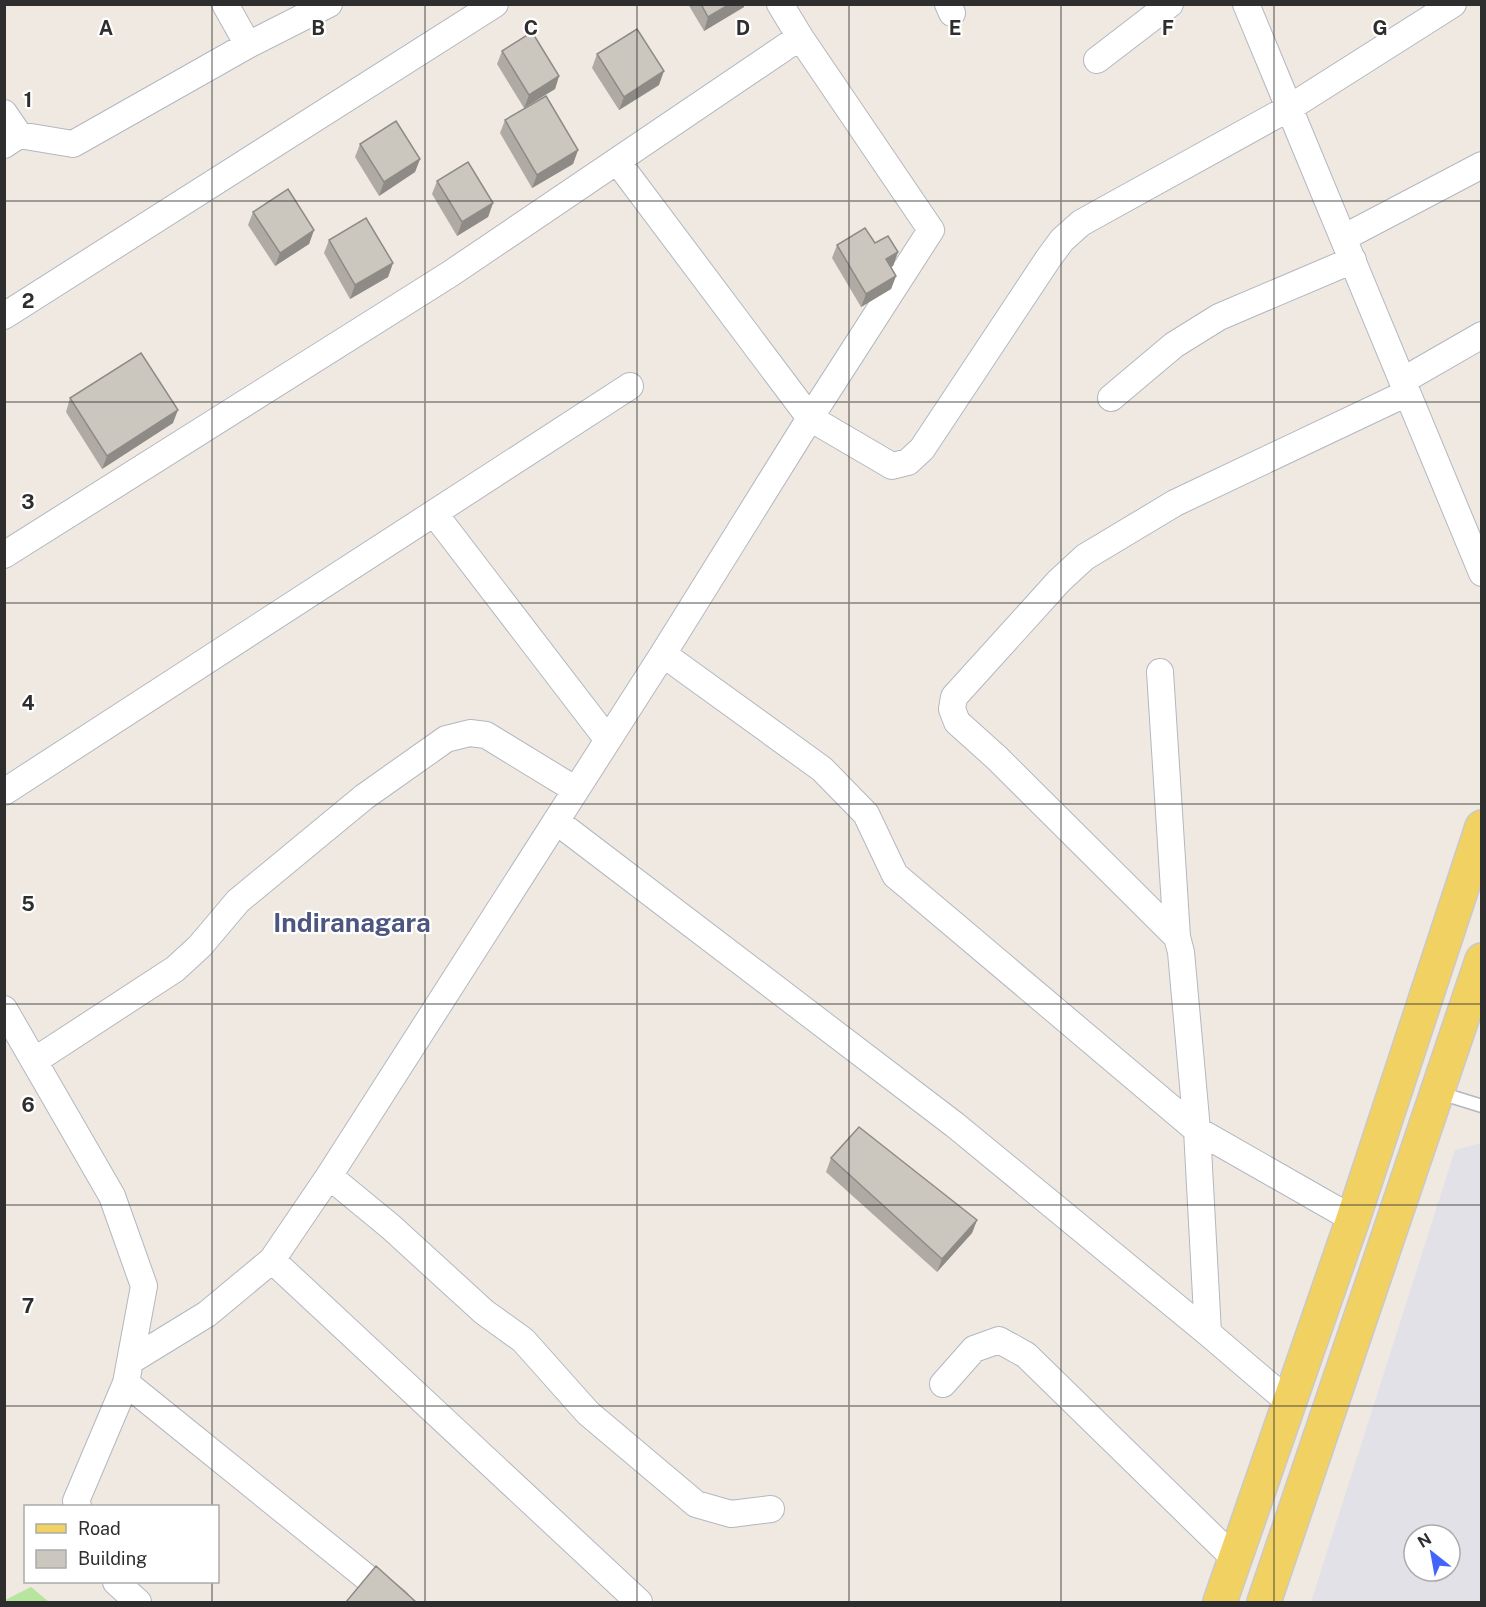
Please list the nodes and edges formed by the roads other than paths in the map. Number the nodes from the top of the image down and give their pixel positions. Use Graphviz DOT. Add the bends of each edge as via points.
graph roads {
  1 [pos="225,4"];
  2 [pos="329,4"];
  3 [pos="495,4"];
  4 [pos="780,4"];
  5 [pos="1170,4"];
  6 [pos="1246,4"];
  7 [pos="1453,4"];
  8 [pos="800,38"];
  9 [pos="248,45"];
  10 [pos="1097,60"];
  11 [pos="1289,108"];
  12 [pos="4,113"];
  13 [pos="12,140"];
  14 [pos="617,161"];
  15 [pos="1482,165"];
  16 [pos="1348,249"];
  17 [pos="4,316"];
  18 [pos="1482,335"];
  19 [pos="630,386"];
  20 [pos="1405,387"];
  21 [pos="1112,398"];
  22 [pos="810,418"];
  23 [pos="434,513"];
  24 [pos="4,555"];
  25 [pos="1482,573"];
  26 [pos="663,654"];
  27 [pos="1160,672"];
  28 [pos="608,740"];
  29 [pos="576,790"];
  30 [pos="4,792"];
  31 [pos="556,821"];
  32 [pos="1482,827"];
  33 [pos="1177,937"];
  34 [pos="1482,960"];
  35 [pos="1425,999"];
  36 [pos="4,1009"];
  37 [pos="1464,1010"];
  38 [pos="34,1061"];
  39 [pos="1436,1092"];
  40 [pos="1482,1106"];
  41 [pos="1197,1130"];
  42 [pos="329,1176"];
  43 [pos="1353,1219"];
  44 [pos="272,1260"];
  45 [pos="1208,1333"];
  46 [pos="129,1371"];
  47 [pos="943,1384"];
  48 [pos="1290,1403"];
  49 [pos="78,1505"];
  50 [pos="771,1509"];
  51 [pos="1234,1558"];
  52 [pos="118,1583"];
  53 [pos="138,1602"];
  54 [pos="397,1602"];
  55 [pos="639,1602"];
  56 [pos="1220,1602"];
  57 [pos="1264,1602"];
  1 -- 9 [label="street"];
  2 -- 9 [label="street"];
  3 -- 17 [label="street"];
  4 -- 8 [label="street"];
  5 -- 10 [label="street"];
  6 -- 11 [label="street"];
  7 -- 11 [label="street"];
  8 -- 14 [label="street"];
  8 -- 22 [label="street" via="932,230"];
  9 -- 13 [label="street" via="73,144"];
  11 -- 16 [label="street"];
  11 -- 22 [label="street" via="1081,223 1062,240 922,449 909,462 892,466"];
  12 -- 13 [label="street"];
  14 -- 22 [label="street"];
  14 -- 24 [label="street" via="450,274"];
  15 -- 16 [label="street"];
  16 -- 20 [label="street"];
  16 -- 21 [label="street" via="1174,345"];
  18 -- 20 [label="street"];
  19 -- 23 [label="street"];
  20 -- 25 [label="street"];
  20 -- 33 [label="street" via="1175,503 1085,557 1059,580 954,698 952,709 957,722"];
  22 -- 26 [label="street"];
  23 -- 28 [label="street"];
  23 -- 30 [label="street"];
  26 -- 28 [label="street"];
  26 -- 41 [label="street" via="822,769 866,814 895,875"];
  27 -- 33 [label="street"];
  28 -- 29 [label="street"];
  29 -- 31 [label="street"];
  29 -- 38 [label="street" via="486,735 470,733 446,739 364,797 258,883 175,969"];
  31 -- 42 [label="street"];
  31 -- 45 [label="street" via="955,1125"];
  32 -- 35 [label="main road"];
  33 -- 41 [label="street"];
  34 -- 37 [label="main road"];
  35 -- 37 [label="main road"];
  35 -- 43 [label="main road"];
  36 -- 38 [label="street"];
  37 -- 39 [label="main road"];
  38 -- 46 [label="street" via="112,1196 144,1286"];
  39 -- 40 [label="lane"];
  39 -- 57 [label="main road"];
  41 -- 43 [label="street"];
  41 -- 45 [label="street"];
  42 -- 44 [label="street"];
  42 -- 50 [label="street" via="484,1312 523,1341 588,1413 696,1504 731,1514"];
  43 -- 48 [label="main road"];
  44 -- 46 [label="street"];
  44 -- 55 [label="street"];
  45 -- 48 [label="street"];
  46 -- 49 [label="street"];
  46 -- 54 [label="street"];
  47 -- 51 [label="street" via="974,1349 999,1340 1026,1355"];
  48 -- 51 [label="main road"];
  51 -- 56 [label="main road"];
  52 -- 53 [label="street"];
}
